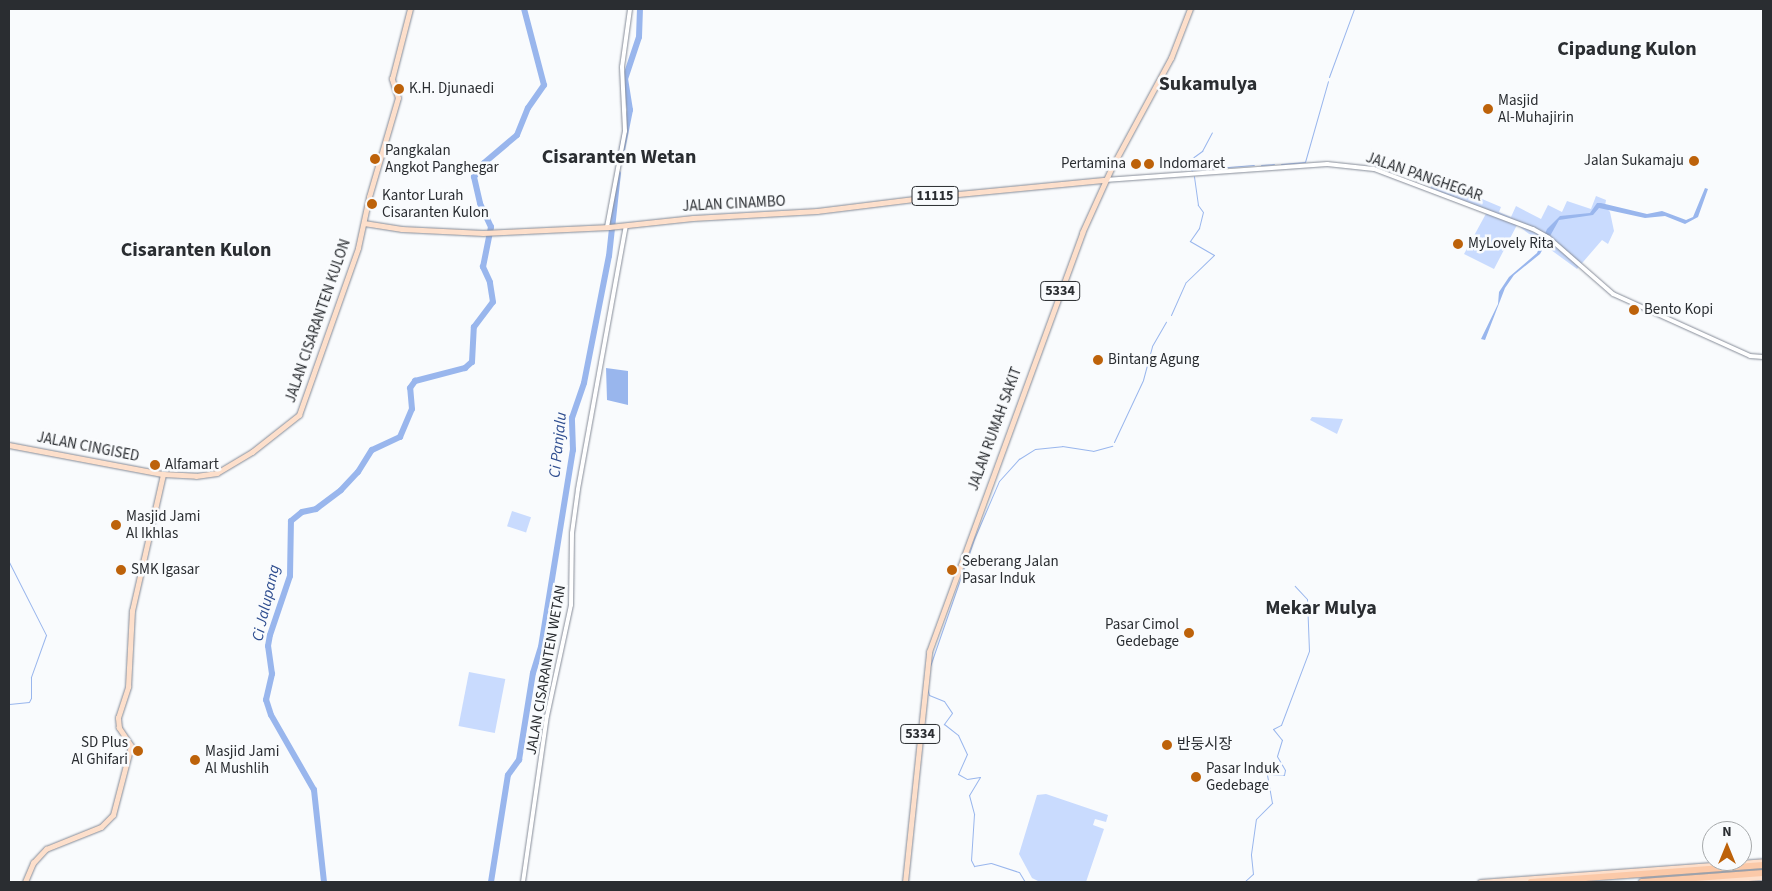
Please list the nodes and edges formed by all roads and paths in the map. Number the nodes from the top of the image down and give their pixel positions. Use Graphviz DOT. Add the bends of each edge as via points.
graph roads {
  1 [pos="410,9"];
  2 [pos="630,9"];
  3 [pos="1190,9"];
  4 [pos="1106,180"];
  5 [pos="364,223"];
  6 [pos="626,226"];
  7 [pos="611,227"];
  8 [pos="1763,357"];
  9 [pos="9,445"];
  10 [pos="163,474"];
  11 [pos="1763,861"];
  12 [pos="1760,866"];
  13 [pos="1761,875"];
  14 [pos="1750,878"];
  15 [pos="1524,879"];
  16 [pos="1695,880"];
  17 [pos="1722,881"];
  18 [pos="25,882"];
  19 [pos="523,882"];
  20 [pos="905,882"];
  21 [pos="1480,882"];
  22 [pos="1531,882"];
  23 [pos="1537,882"];
  24 [pos="1642,882"];
  25 [pos="1688,882"];
  1 -- 5 [label="main road, JALAN CISARANTEN KULON" via="392,79 398,98"];
  2 -- 7 [label="street" via="622,67 625,131"];
  3 -- 4 [label="main road, JALAN RUMAH SAKIT / 5334" via="1167,66"];
  4 -- 6 [label="main road, JALAN CINAMBO / 11115" via="764,216 693,218"];
  4 -- 8 [label="street, JALAN PANGHEGAR" via="1276,167 1359,166 1452,196 1546,236 1613,294 1750,356"];
  4 -- 20 [label="main road, JALAN RUMAH SAKIT / 5334" via="1033,361 929,652"];
  5 -- 7 [label="main road, JALAN CINAMBO / 11115" via="402,229 487,232"];
  5 -- 10 [label="main road, JALAN CISARANTEN KULON" via="352,266 298,415 274,438 217,473 196,476"];
  6 -- 7 [label="main road, JALAN CINAMBO / 11115"];
  6 -- 19 [label="street, JALAN CISARANTEN WETAN" via="578,489 572,533 571,605 547,716"];
  9 -- 10 [label="main road, JALAN CINGISED"];
  10 -- 18 [label="main road" via="132,611 128,687 118,718 120,728 132,746 113,815 101,827 46,849 33,863"];
  11 -- 15 [label="main road"];
  12 -- 13 [label="highway"];
  12 -- 23 [label="highway"];
  13 -- 14 [label="highway"];
  13 -- 16 [label="highway"];
  14 -- 17 [label="main road"];
  15 -- 21 [label="main road"];
  15 -- 23 [label="highway"];
  16 -- 17 [label="main road"];
  16 -- 24 [label="highway"];
  16 -- 25 [label="main road"];
  22 -- 23 [label="highway"];
}
